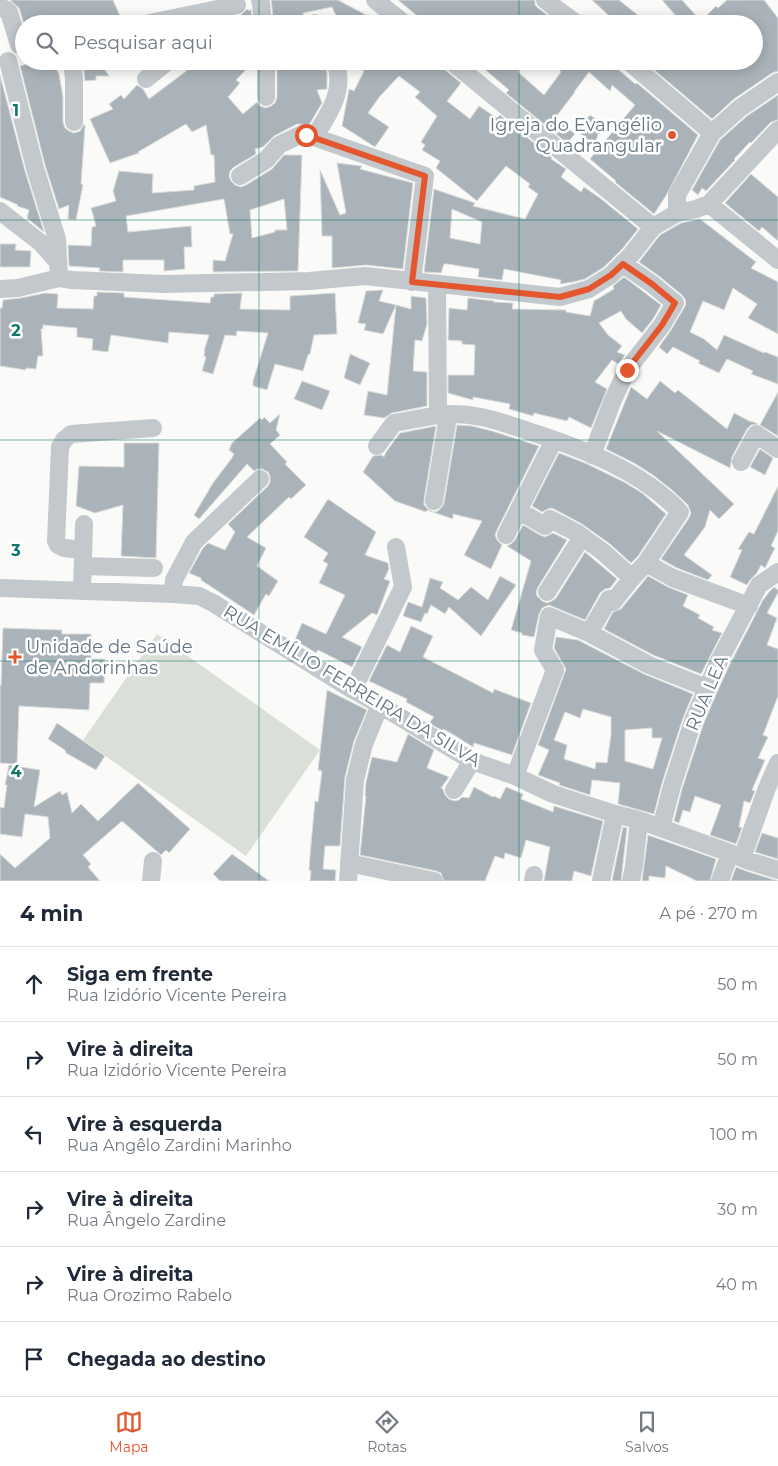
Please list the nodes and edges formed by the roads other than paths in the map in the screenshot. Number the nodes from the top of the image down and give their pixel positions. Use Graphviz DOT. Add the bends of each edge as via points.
graph roads {
  1 [pos="260,0"];
  2 [pos="375,0"];
  3 [pos="545,0"];
  4 [pos="239,2"];
  5 [pos="0,8"];
  6 [pos="183,15"];
  7 [pos="224,15"];
  8 [pos="262,15"];
  9 [pos="394,15"];
  10 [pos="565,15"];
  11 [pos="13,57"];
  12 [pos="16,70"];
  13 [pos="73,70"];
  14 [pos="157,70"];
  15 [pos="266,70"];
  16 [pos="338,70"];
  17 [pos="462,70"];
  18 [pos="638,70"];
  19 [pos="146,79"];
  20 [pos="778,82"];
  21 [pos="266,96"];
  22 [pos="74,122"];
  23 [pos="778,130"];
  24 [pos="712,133"];
  25 [pos="314,136"];
  26 [pos="240,176"];
  27 [pos="709,204"];
  28 [pos="0,211"];
  29 [pos="676,213"];
  30 [pos="653,227"];
  31 [pos="627,260"];
  32 [pos="778,260"];
  33 [pos="59,270"];
  34 [pos="412,282"];
  35 [pos="437,284"];
  36 [pos="0,289"];
  37 [pos="443,414"];
  38 [pos="153,428"];
  39 [pos="554,440"];
  40 [pos="377,446"];
  41 [pos="778,449"];
  42 [pos="592,455"];
  43 [pos="741,462"];
  44 [pos="260,479"];
  45 [pos="434,501"];
  46 [pos="519,511"];
  47 [pos="84,524"];
  48 [pos="506,535"];
  49 [pos="582,537"];
  50 [pos="396,547"];
  51 [pos="83,558"];
  52 [pos="646,563"];
  53 [pos="154,568"];
  54 [pos="778,572"];
  55 [pos="632,578"];
  56 [pos="0,588"];
  57 [pos="82,591"];
  58 [pos="547,592"];
  59 [pos="173,594"];
  60 [pos="748,606"];
  61 [pos="589,633"];
  62 [pos="707,688"];
  63 [pos="353,690"];
  64 [pos="380,704"];
  65 [pos="472,761"];
  66 [pos="778,763"];
  67 [pos="515,776"];
  68 [pos="454,790"];
  69 [pos="615,814"];
  70 [pos="639,820"];
  71 [pos="661,828"];
  72 [pos="736,855"];
  73 [pos="153,861"];
  74 [pos="349,863"];
  75 [pos="778,870"];
  76 [pos="150,881"];
  77 [pos="348,881"];
  78 [pos="434,881"];
  79 [pos="601,881"];
  80 [pos="631,881"];
  81 [pos="720,881"];
  1 -- 8 [label="street"];
  2 -- 9 [label="street"];
  3 -- 10 [label="street"];
  4 -- 6 [label="street"];
  4 -- 7 [label="street"];
  5 -- 11 [label="street" via="9,12"];
  12 -- 33 [label="street" via="35,168 57,239"];
  13 -- 22 [label="street"];
  14 -- 19 [label="street"];
  15 -- 21 [label="street"];
  16 -- 25 [label="street" via="339,86 331,111"];
  17 -- 30 [label="street"];
  18 -- 24 [label="street"];
  20 -- 24 [label="street" via="740,108"];
  23 -- 27 [label="street"];
  24 -- 29 [label="street" via="677,195"];
  25 -- 26 [label="street" via="302,134 279,145 266,160"];
  25 -- 34 [label="street" via="425,176"];
  27 -- 29 [label="street"];
  27 -- 32 [label="street"];
  28 -- 33 [label="street" via="41,243"];
  29 -- 30 [label="street"];
  30 -- 31 [label="street"];
  31 -- 35 [label="street" via="589,289 560,297"];
  31 -- 42 [label="street" via="675,303 627,370"];
  33 -- 34 [label="street" via="72,280 158,284 309,281 365,276"];
  33 -- 36 [label="street" via="18,288"];
  34 -- 35 [label="street"];
  35 -- 37 [label="street"];
  37 -- 39 [label="street" via="482,416"];
  37 -- 40 [label="street" via="394,423"];
  37 -- 45 [label="street" via="447,424"];
  38 -- 51 [label="street" via="71,434 64,440 60,448 56,541"];
  39 -- 42 [label="street"];
  39 -- 46 [label="street"];
  41 -- 43 [label="street" via="756,434"];
  42 -- 52 [label="street" via="633,476 669,500 680,512"];
  44 -- 59 [label="street" via="194,542 174,580"];
  46 -- 48 [label="street"];
  46 -- 49 [label="street" via="545,526 550,519"];
  47 -- 51 [label="street"];
  49 -- 55 [label="street"];
  49 -- 58 [label="street"];
  50 -- 63 [label="street" via="403,587"];
  51 -- 53 [label="street"];
  51 -- 57 [label="street"];
  52 -- 55 [label="street"];
  52 -- 60 [label="street" via="673,578"];
  54 -- 60 [label="street, RUA LEA" via="759,585"];
  55 -- 61 [label="street" via="613,602 609,599"];
  56 -- 57 [label="street, RUA EMÍLIO FERREIRA DA SILVA"];
  57 -- 59 [label="street, RUA EMÍLIO FERREIRA DA SILVA"];
  59 -- 63 [label="street, RUA EMÍLIO FERREIRA DA SILVA" via="199,596 213,603"];
  60 -- 62 [label="street, RUA LEA"];
  61 -- 62 [label="street" via="649,664"];
  61 -- 67 [label="street" via="549,616 543,650 555,670"];
  62 -- 71 [label="street, RUA LEA" via="693,721"];
  63 -- 64 [label="street, RUA EMÍLIO FERREIRA DA SILVA"];
  64 -- 65 [label="street, RUA EMÍLIO FERREIRA DA SILVA"];
  64 -- 74 [label="street" via="364,744 355,780"];
  65 -- 67 [label="street, RUA EMÍLIO FERREIRA DA SILVA"];
  65 -- 68 [label="street"];
  66 -- 72 [label="street"];
  67 -- 69 [label="street, RUA EMÍLIO FERREIRA DA SILVA" via="553,794"];
  69 -- 70 [label="street, RUA EMÍLIO FERREIRA DA SILVA"];
  69 -- 79 [label="street"];
  70 -- 71 [label="street, RUA EMÍLIO FERREIRA DA SILVA"];
  70 -- 80 [label="street"];
  71 -- 72 [label="street, RUA EMÍLIO FERREIRA DA SILVA"];
  72 -- 75 [label="street, RUA EMÍLIO FERREIRA DA SILVA"];
  72 -- 81 [label="street"];
  73 -- 76 [label="street"];
  74 -- 77 [label="street"];
  74 -- 78 [label="street"];
}
